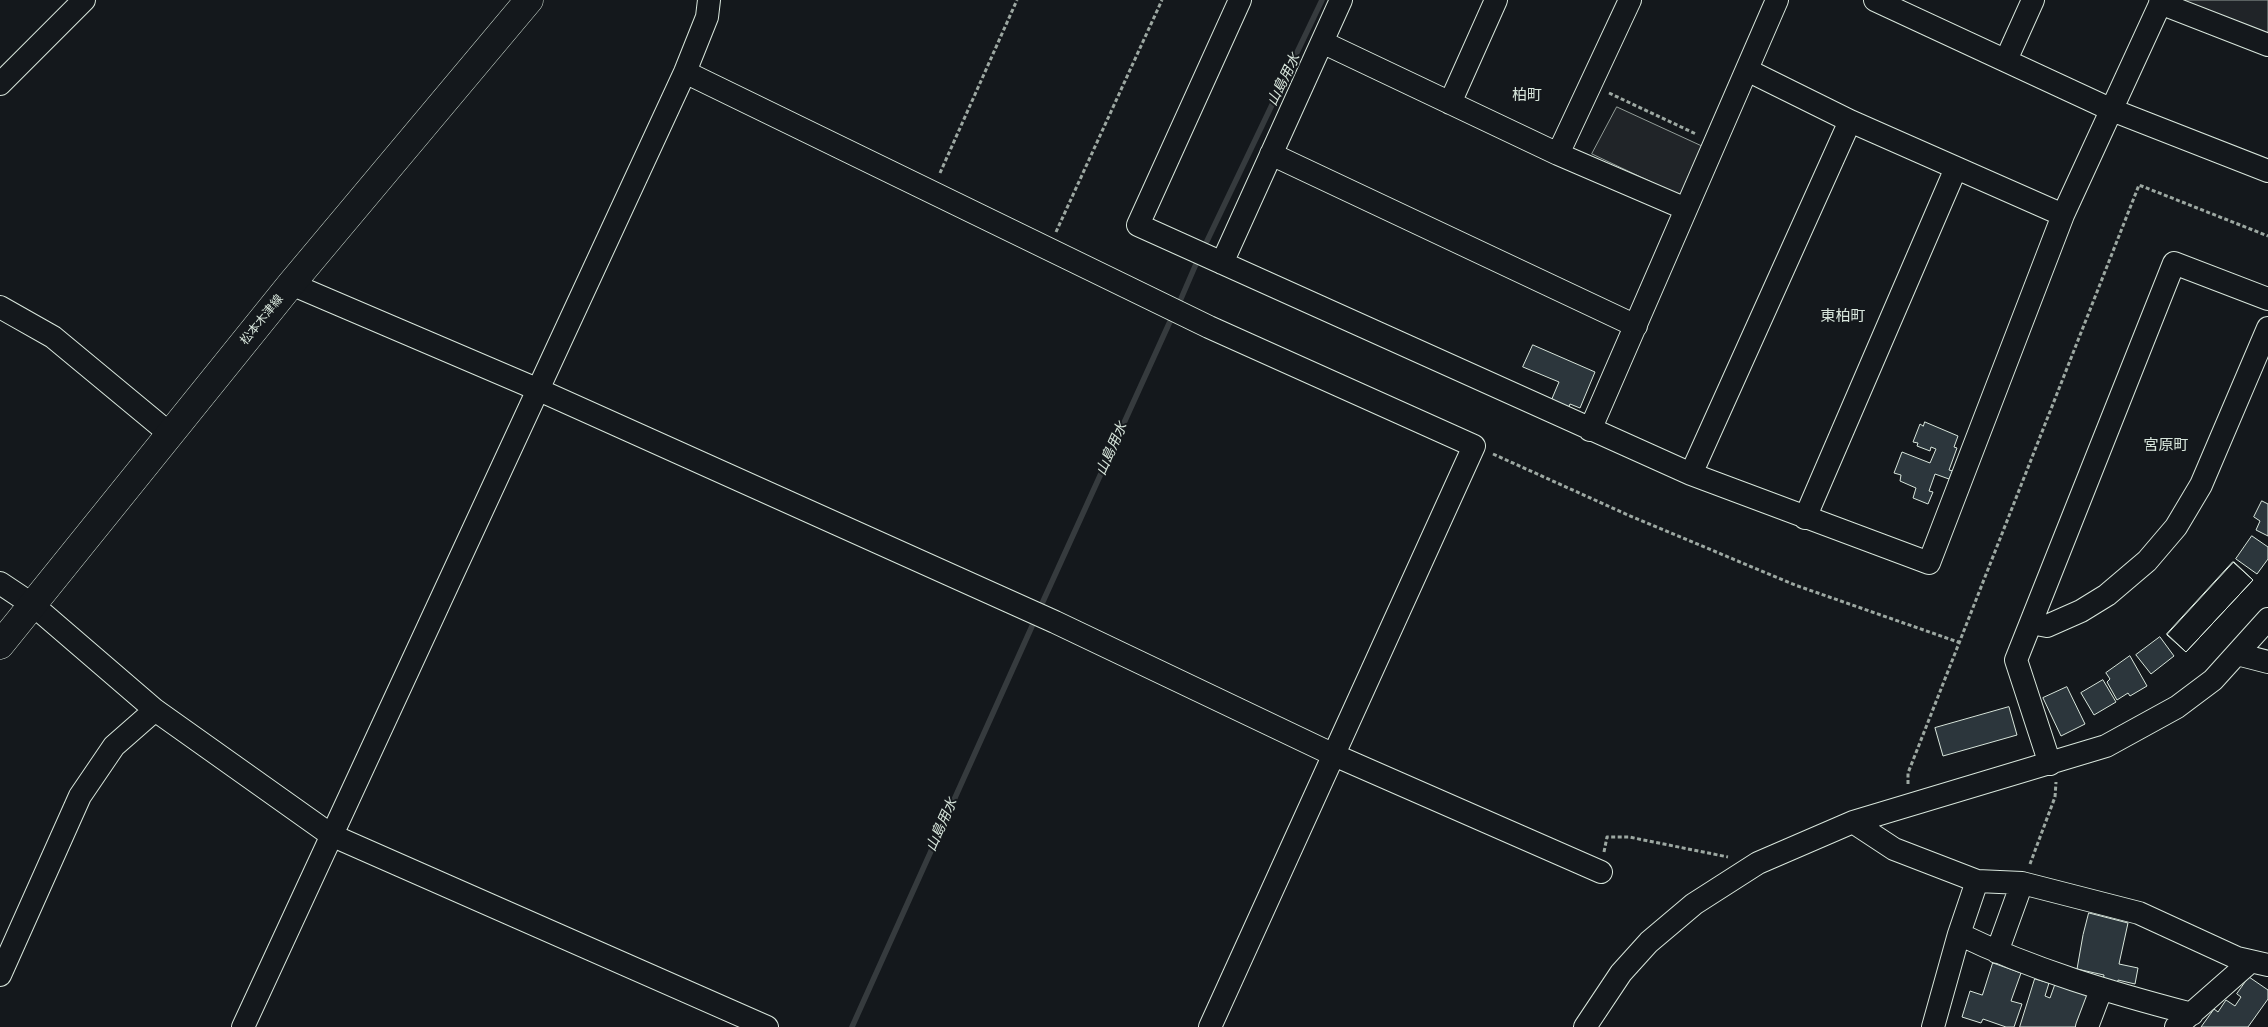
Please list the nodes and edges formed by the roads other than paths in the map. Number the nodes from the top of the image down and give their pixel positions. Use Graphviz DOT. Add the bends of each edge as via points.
graph roads {
  1 [pos="84,0"];
  2 [pos="529,0"];
  3 [pos="709,0"];
  4 [pos="1240,0"];
  5 [pos="1341,0"];
  6 [pos="1496,0"];
  7 [pos="1630,0"];
  8 [pos="1778,0"];
  9 [pos="1875,0"];
  10 [pos="2033,0"];
  11 [pos="2161,2"];
  12 [pos="1905,6"];
  13 [pos="1322,42"];
  14 [pos="2268,45"];
  15 [pos="2006,60"];
  16 [pos="1747,70"];
  17 [pos="685,72"];
  18 [pos="0,84"];
  19 [pos="1450,103"];
  20 [pos="2112,110"];
  21 [pos="1850,121"];
  22 [pos="1271,154"];
  23 [pos="1558,154"];
  24 [pos="1956,168"];
  25 [pos="2268,171"];
  26 [pos="1686,209"];
  27 [pos="2063,215"];
  28 [pos="1222,263"];
  29 [pos="291,284"];
  30 [pos="2268,299"];
  31 [pos="0,307"];
  32 [pos="1636,326"];
  33 [pos="2268,328"];
  34 [pos="538,390"];
  35 [pos="1590,430"];
  36 [pos="170,434"];
  37 [pos="1691,474"];
  38 [pos="1804,518"];
  39 [pos="0,584"];
  40 [pos="33,605"];
  41 [pos="2268,619"];
  42 [pos="2031,623"];
  43 [pos="0,644"];
  44 [pos="2237,654"];
  45 [pos="2268,662"];
  46 [pos="155,710"];
  47 [pos="1334,755"];
  48 [pos="2050,764"];
  49 [pos="1853,822"];
  50 [pos="331,835"];
  51 [pos="1601,872"];
  52 [pos="1977,881"];
  53 [pos="2022,883"];
  54 [pos="1959,934"];
  55 [pos="1997,952"];
  56 [pos="2259,964"];
  57 [pos="0,975"];
  58 [pos="2101,990"];
  59 [pos="2184,1020"];
  60 [pos="243,1027"];
  61 [pos="767,1027"];
  62 [pos="1210,1027"];
  63 [pos="1586,1027"];
  64 [pos="1933,1027"];
  65 [pos="2087,1027"];
  1 -- 18 [label="street"];
  2 -- 29 [label="main road, 松本木津線"];
  3 -- 17 [label="street" via="707,17"];
  4 -- 28 [label="street" via="1138,224"];
  5 -- 13 [label="street"];
  6 -- 19 [label="street"];
  7 -- 23 [label="street"];
  8 -- 16 [label="street"];
  9 -- 12 [label="street"];
  10 -- 15 [label="street"];
  11 -- 14 [label="street"];
  11 -- 20 [label="street"];
  12 -- 15 [label="street"];
  13 -- 19 [label="street"];
  13 -- 22 [label="street"];
  15 -- 20 [label="street"];
  16 -- 21 [label="street"];
  16 -- 26 [label="street"];
  17 -- 34 [label="street"];
  17 -- 47 [label="street" via="1209,327 1474,446"];
  19 -- 23 [label="street"];
  20 -- 25 [label="street"];
  20 -- 27 [label="street"];
  21 -- 24 [label="street"];
  21 -- 37 [label="street"];
  22 -- 28 [label="street"];
  22 -- 32 [label="street"];
  23 -- 26 [label="street"];
  24 -- 27 [label="street"];
  24 -- 38 [label="street"];
  26 -- 32 [label="street"];
  27 -- 38 [label="street" via="1929,564"];
  28 -- 35 [label="street"];
  29 -- 34 [label="street"];
  29 -- 36 [label="main road, 松本木津線"];
  30 -- 42 [label="street" via="2174,263"];
  31 -- 36 [label="street" via="53,337"];
  32 -- 35 [label="street"];
  33 -- 42 [label="street" via="2201,485 2176,527 2147,561 2107,595 2073,616 2048,626"];
  34 -- 47 [label="street" via="1055,622"];
  34 -- 50 [label="street"];
  35 -- 37 [label="street"];
  36 -- 40 [label="main road, 松本木津線"];
  37 -- 38 [label="street"];
  39 -- 40 [label="street"];
  40 -- 43 [label="main road, 松本木津線"];
  40 -- 46 [label="street"];
  41 -- 44 [label="street"];
  42 -- 48 [label="street" via="2016,660"];
  44 -- 45 [label="street"];
  44 -- 48 [label="street" via="2213,680 2141,729 2106,746"];
  46 -- 50 [label="street"];
  46 -- 57 [label="street" via="114,746 80,796"];
  47 -- 51 [label="street"];
  47 -- 62 [label="street"];
  48 -- 49 [label="street"];
  49 -- 52 [label="street" via="1894,849"];
  49 -- 63 [label="street" via="1758,863 1694,904 1649,942 1622,973"];
  50 -- 60 [label="street"];
  50 -- 61 [label="street"];
  52 -- 53 [label="street"];
  52 -- 54 [label="street"];
  53 -- 55 [label="street"];
  53 -- 56 [label="street" via="2139,913 2237,958"];
  54 -- 55 [label="street"];
  54 -- 64 [label="street"];
  55 -- 58 [label="street"];
  56 -- 59 [label="street"];
  58 -- 59 [label="street"];
  58 -- 65 [label="street"];
}
